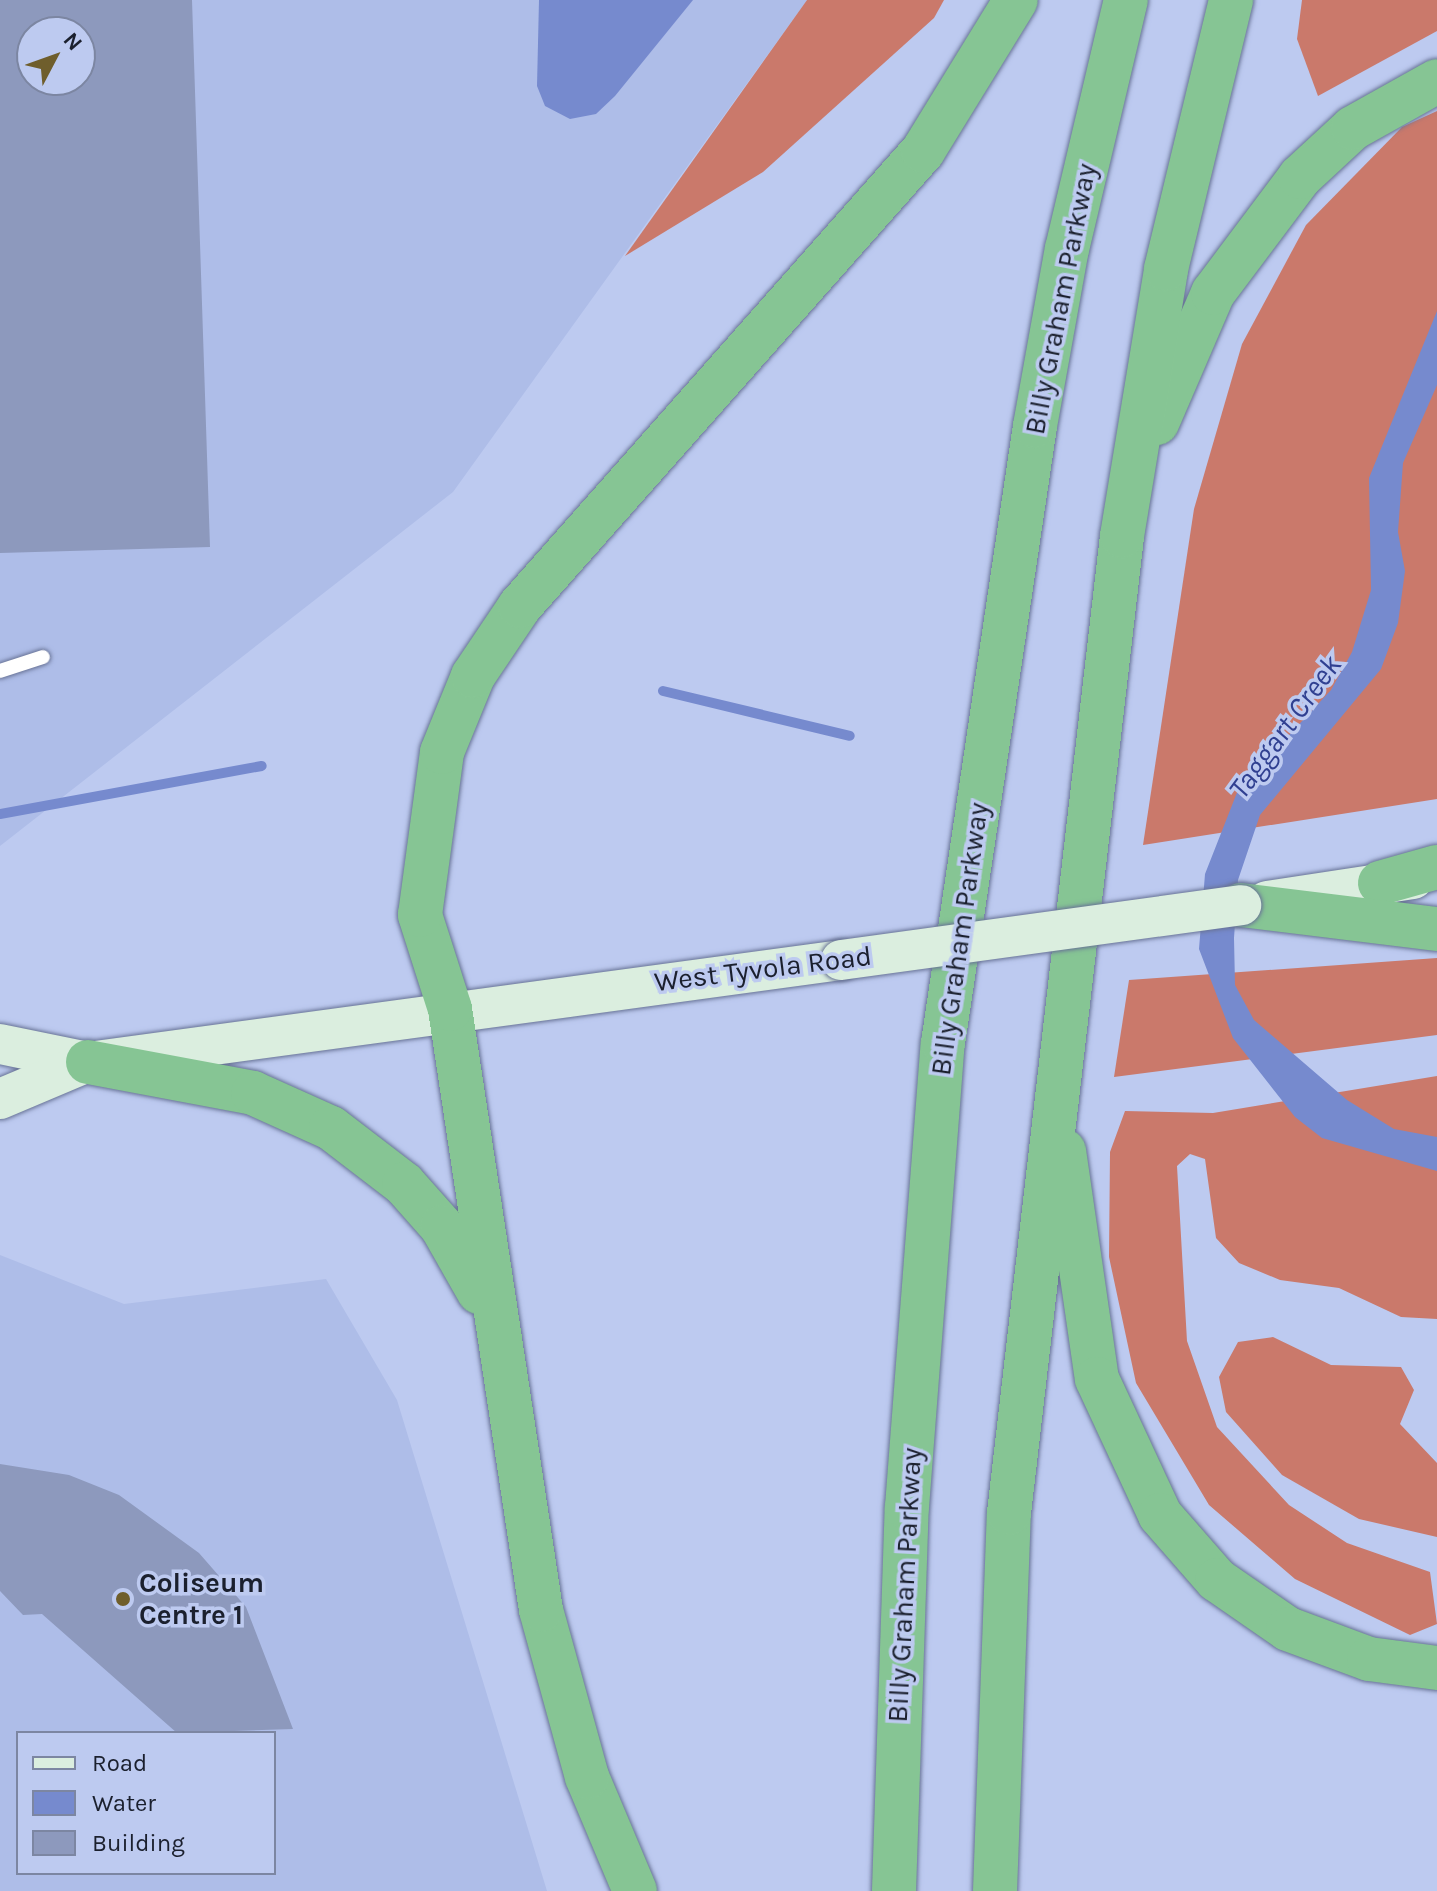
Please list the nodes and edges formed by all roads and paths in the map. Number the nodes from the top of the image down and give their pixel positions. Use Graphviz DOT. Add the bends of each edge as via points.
graph roads {
  1 [pos="1016,0"];
  2 [pos="1126,0"];
  3 [pos="1231,0"];
  4 [pos="1437,81"];
  5 [pos="1122,536"];
  6 [pos="43,657"];
  7 [pos="0,671"];
  8 [pos="1437,867"];
  9 [pos="1437,876"];
  10 [pos="1380,902"];
  11 [pos="1241,905"];
  12 [pos="1437,929"];
  13 [pos="450,1009"];
  14 [pos="0,1044"];
  15 [pos="88,1062"];
  16 [pos="1055,1089"];
  17 [pos="0,1099"];
  18 [pos="494,1327"];
  19 [pos="1437,1668"];
  20 [pos="635,1891"];
  21 [pos="894,1891"];
  22 [pos="995,1891"];
  1 -- 13 [label="highway" via="923,151 520,606 473,676 442,752 420,915"];
  2 -- 21 [label="highway, Billy Graham Parkway" via="1043,381 943,1043 907,1507"];
  3 -- 5 [label="highway" via="1166,269"];
  4 -- 5 [label="highway" via="1396,99 1329,148 1233,261 1148,443"];
  5 -- 16 [label="highway"];
  6 -- 7 [label="lane"];
  8 -- 10 [label="highway"];
  9 -- 10 [label="main road"];
  10 -- 11 [label="highway"];
  10 -- 12 [label="highway"];
  11 -- 13 [label="main road, West Tyvola Road, bridge"];
  13 -- 15 [label="main road, West Tyvola Road"];
  13 -- 18 [label="highway"];
  14 -- 15 [label="main road, West Tyvola Road"];
  15 -- 17 [label="main road, West Tyvola Road"];
  15 -- 18 [label="highway" via="253,1093 331,1128 404,1184 442,1227"];
  16 -- 19 [label="highway" via="1097,1379 1160,1515 1217,1580 1288,1629 1369,1659"];
  16 -- 22 [label="highway" via="1009,1513"];
  18 -- 20 [label="highway" via="558,1683"];
}
